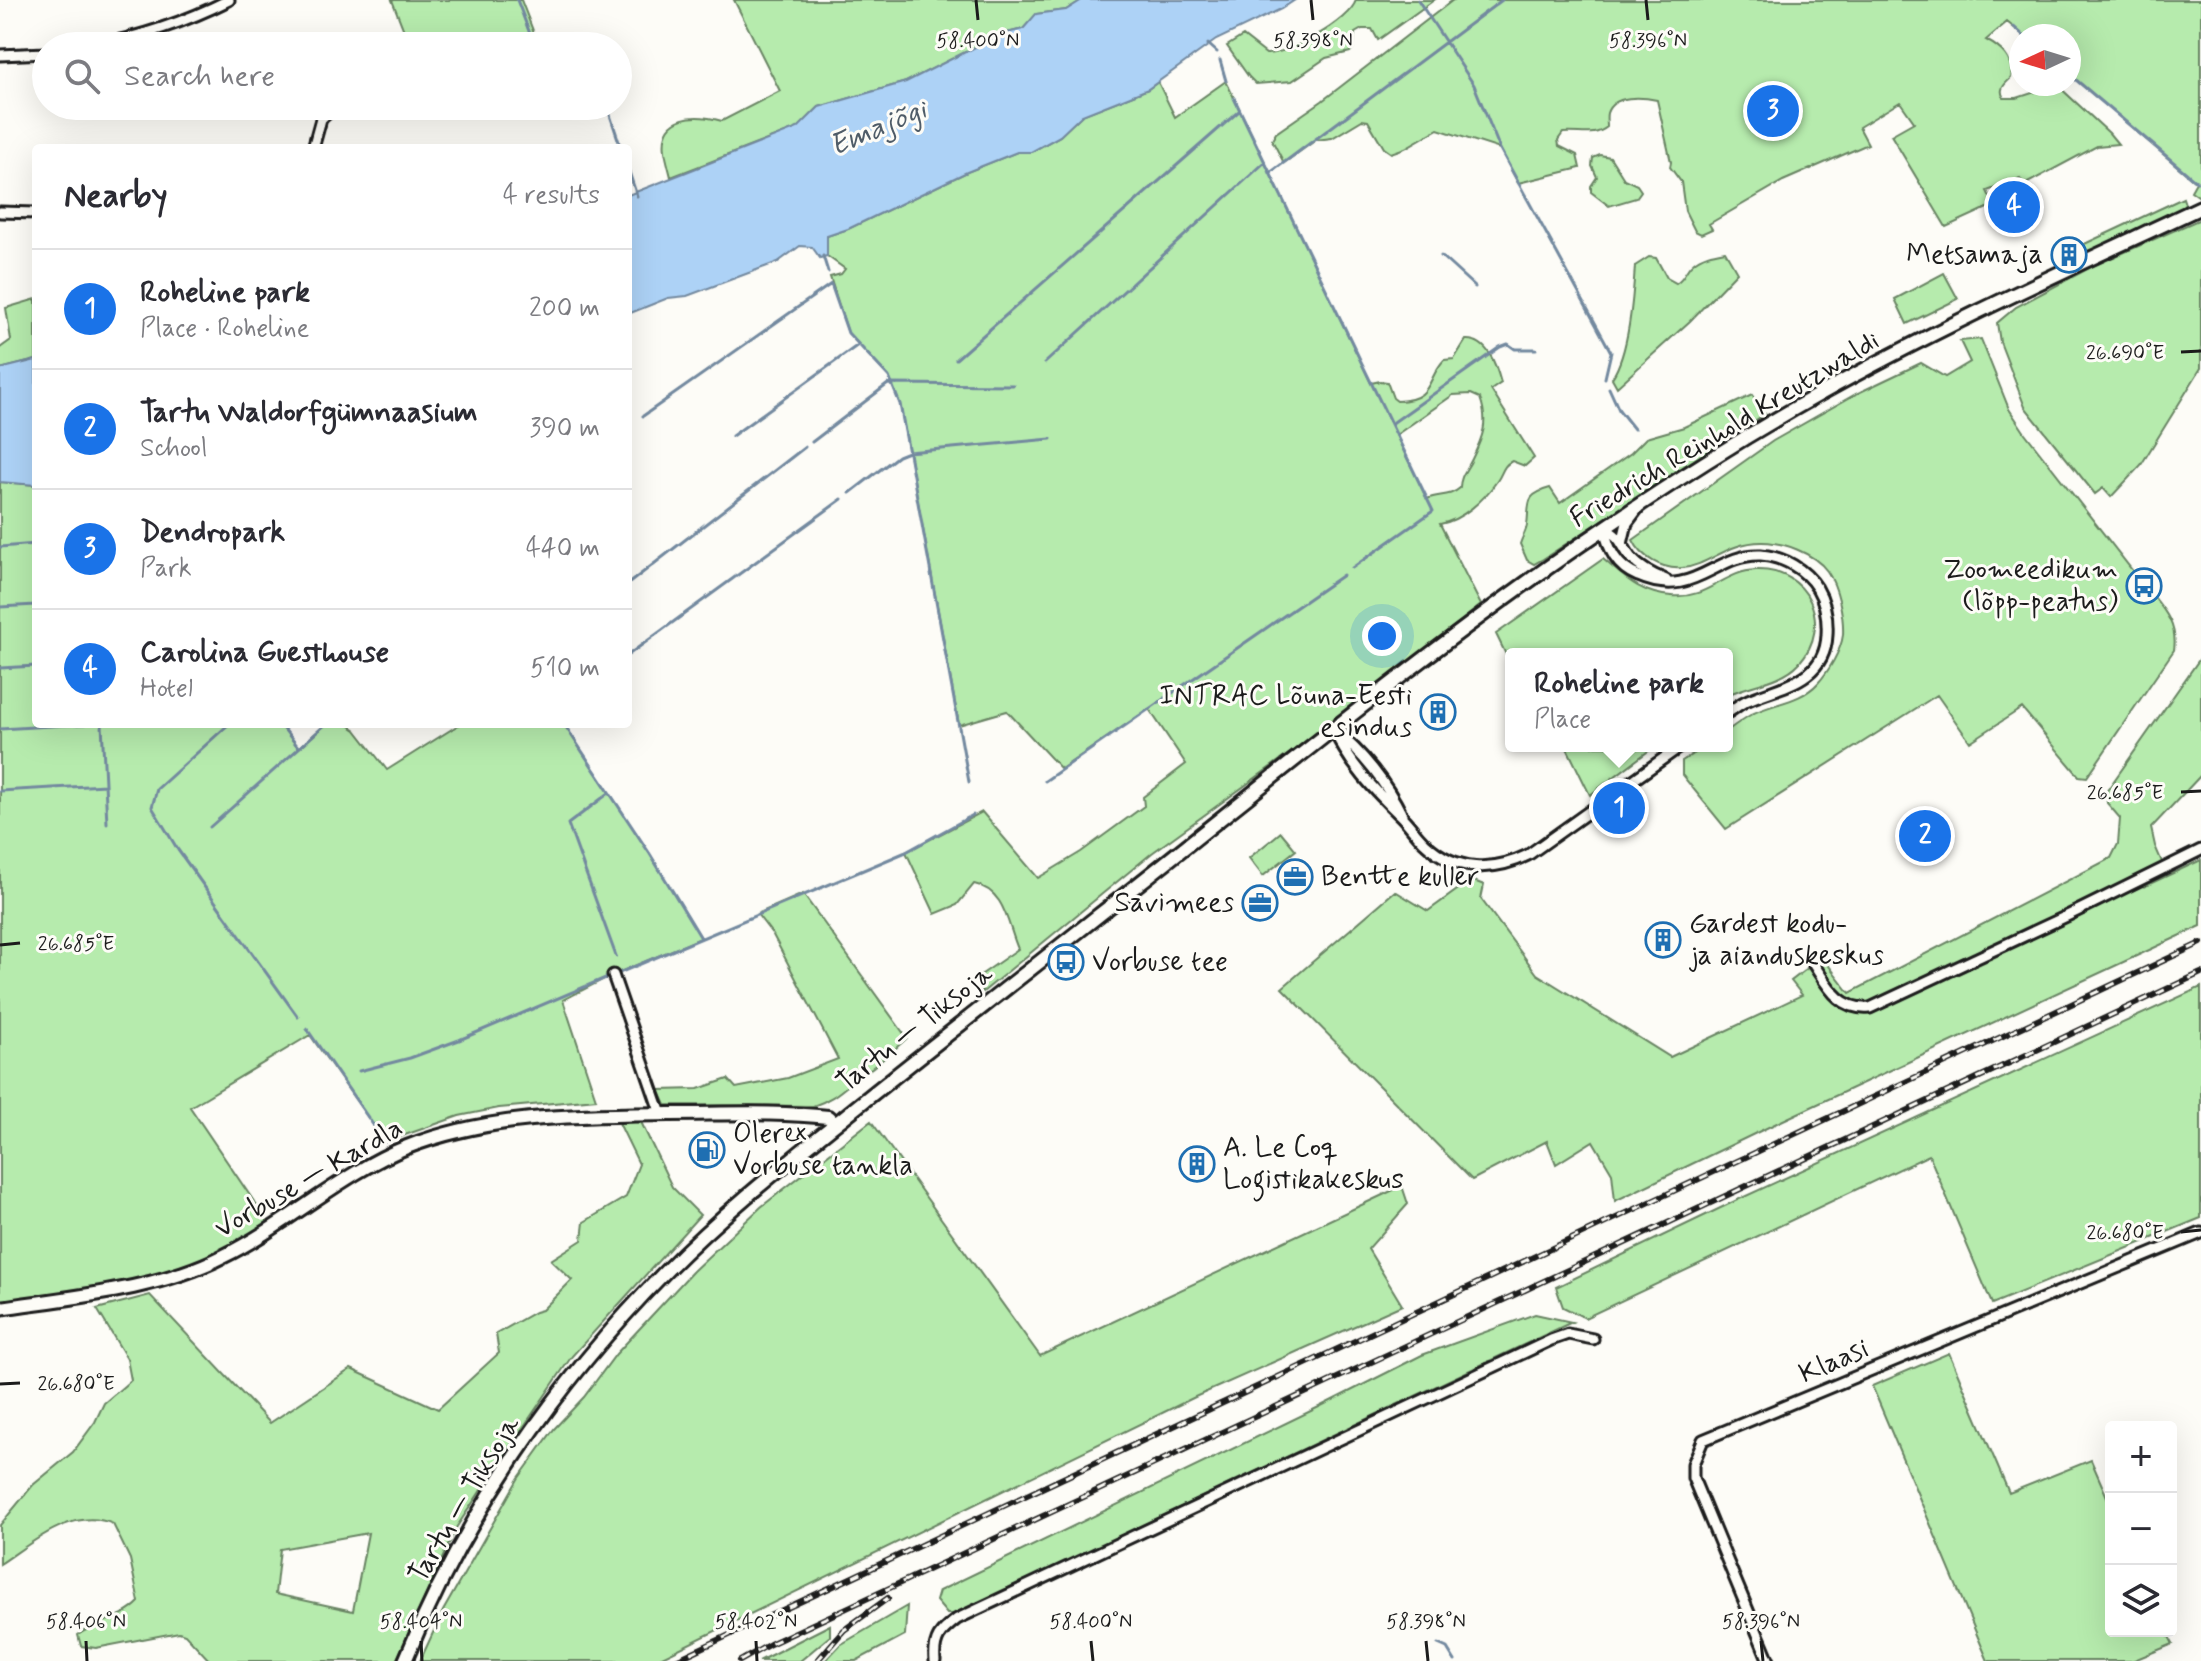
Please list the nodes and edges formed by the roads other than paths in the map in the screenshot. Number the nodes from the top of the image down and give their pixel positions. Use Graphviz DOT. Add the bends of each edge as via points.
graph roads {
  1 [pos="229,0"];
  2 [pos="149,32"];
  3 [pos="32,54"];
  4 [pos="0,55"];
  5 [pos="321,120"];
  6 [pos="314,144"];
  7 [pos="2201,207"];
  8 [pos="0,212"];
  9 [pos="32,213"];
  10 [pos="1640,506"];
  11 [pos="1604,529"];
  12 [pos="1622,544"];
  13 [pos="1672,583"];
  14 [pos="1499,603"];
  15 [pos="1733,709"];
  16 [pos="1334,730"];
  17 [pos="1673,752"];
  18 [pos="2201,850"];
  19 [pos="1810,959"];
  20 [pos="613,975"];
  21 [pos="661,1114"];
  22 [pos="835,1124"];
  23 [pos="2201,1233"];
  24 [pos="0,1308"];
  25 [pos="1593,1339"];
  26 [pos="405,1661"];
  27 [pos="935,1661"];
  28 [pos="1769,1661"];
  1 -- 2 [label="street"];
  3 -- 4 [label="street"];
  5 -- 6 [label="street"];
  7 -- 10 [label="main road, Friedrich Reinhold Kreutzwaldi" via="1831,388"];
  8 -- 9 [label="street"];
  10 -- 11 [label="main road, Friedrich Reinhold Kreutzwaldi"];
  10 -- 12 [label="street" via="1627,523"];
  11 -- 12 [label="street" via="1617,534"];
  11 -- 13 [label="street" via="1610,552 1632,574"];
  11 -- 14 [label="main road, Friedrich Reinhold Kreutzwaldi"];
  12 -- 13 [label="street" via="1641,567"];
  13 -- 15 [label="street" via="1760,555 1804,571 1825,605 1827,645 1821,660 1796,683"];
  14 -- 16 [label="main road, Tartu — Tiksoja"];
  16 -- 17 [label="street" via="1353,746 1430,848 1477,868 1528,855"];
  16 -- 22 [label="main road, Tartu — Tiksoja"];
  18 -- 19 [label="street" via="1870,1008 1857,1009 1838,1000"];
  20 -- 21 [label="street"];
  21 -- 22 [label="main road, Vorbuse — Kardla" via="781,1113 828,1117"];
  21 -- 24 [label="main road, Vorbuse — Kardla" via="540,1118 435,1136 391,1155 250,1242 185,1273"];
  22 -- 26 [label="main road, Tartu — Tiksoja" via="667,1270 564,1388 458,1550"];
  23 -- 28 [label="street, Klaasi" via="1703,1440 1693,1478"];
  25 -- 27 [label="street" via="1568,1334 1551,1340 957,1619 933,1643"];
}
